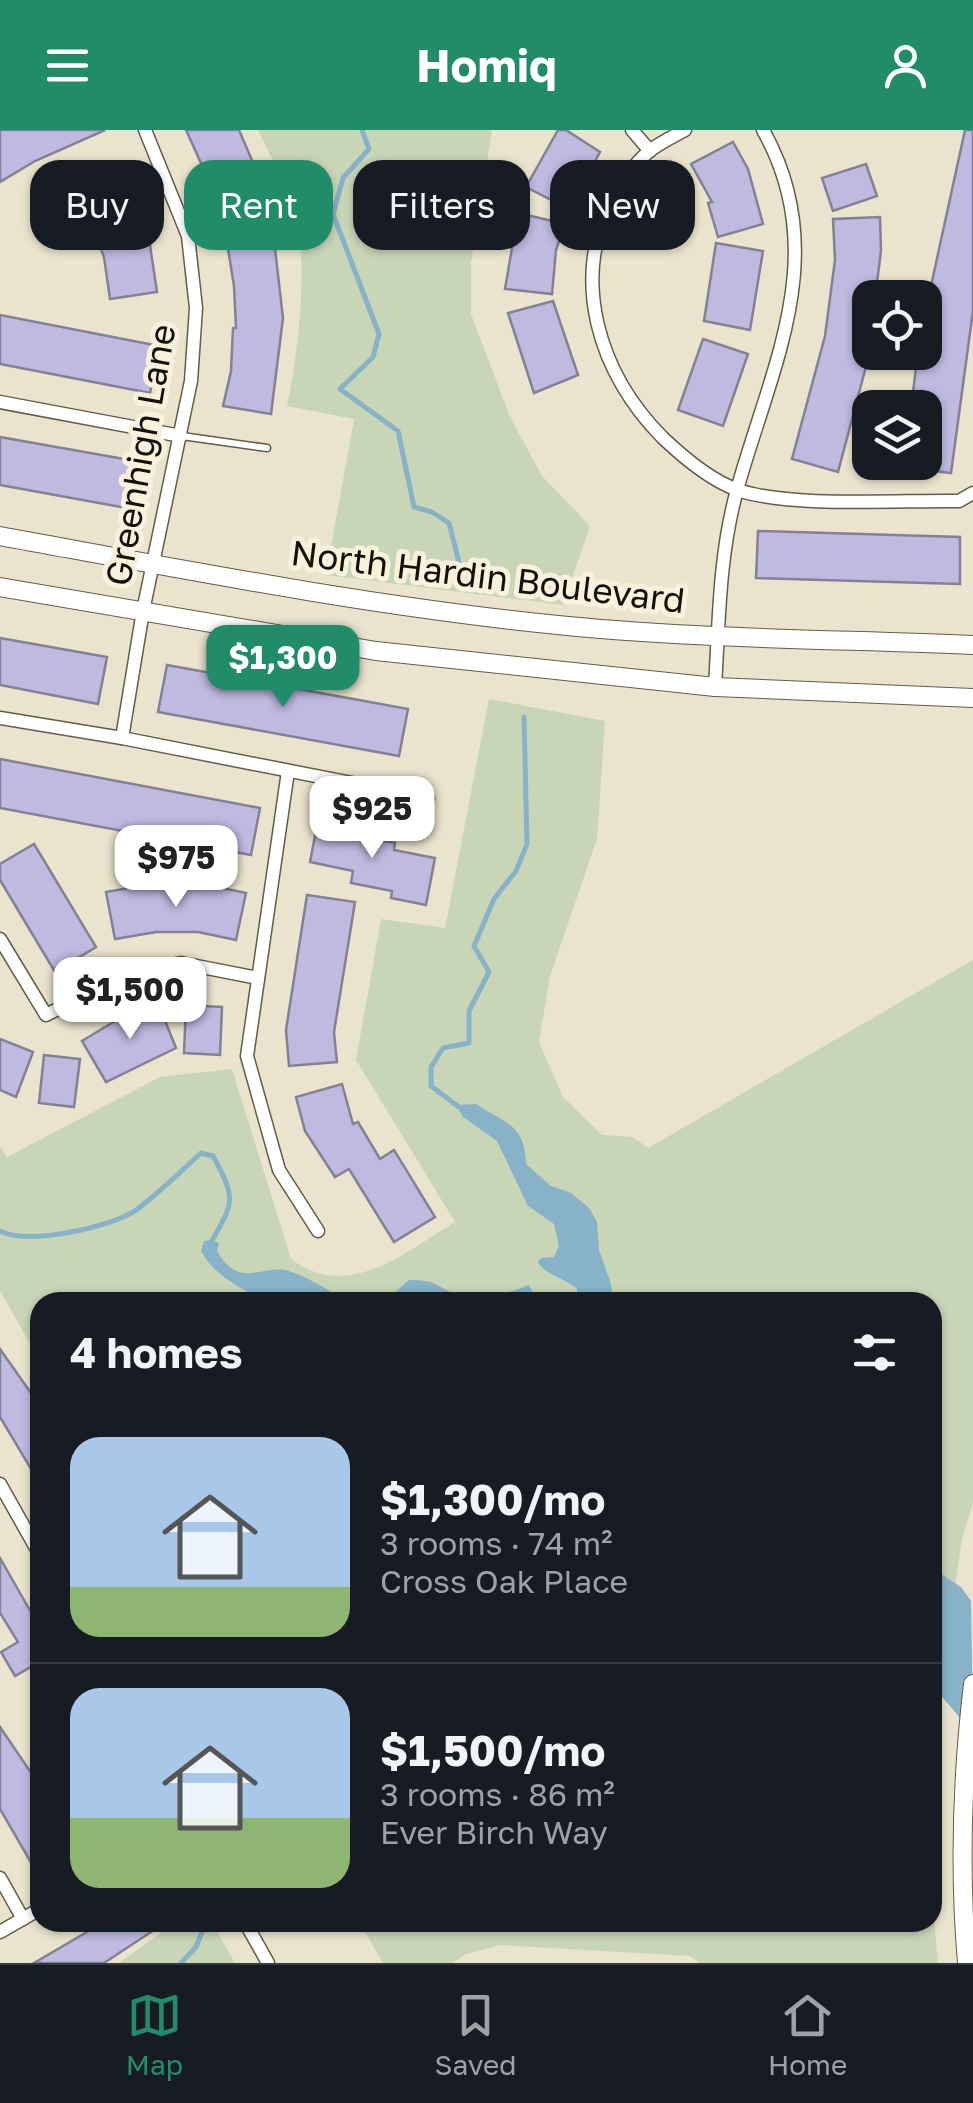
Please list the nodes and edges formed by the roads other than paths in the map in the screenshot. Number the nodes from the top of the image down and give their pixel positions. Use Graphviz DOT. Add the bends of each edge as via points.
graph roads {
  1 [pos="145,130"];
  2 [pos="632,130"];
  3 [pos="685,130"];
  4 [pos="763,130"];
  5 [pos="650,151"];
  6 [pos="0,402"];
  7 [pos="181,436"];
  8 [pos="267,448"];
  9 [pos="738,490"];
  10 [pos="973,494"];
  11 [pos="0,536"];
  12 [pos="153,564"];
  13 [pos="0,587"];
  14 [pos="144,611"];
  15 [pos="718,636"];
  16 [pos="973,644"];
  17 [pos="714,687"];
  18 [pos="973,698"];
  19 [pos="0,718"];
  20 [pos="122,738"];
  21 [pos="288,771"];
  22 [pos="428,798"];
  23 [pos="0,939"];
  24 [pos="258,978"];
  25 [pos="318,1231"];
  26 [pos="0,1484"];
  27 [pos="30,1537"];
  28 [pos="973,1684"];
  29 [pos="0,1878"];
  30 [pos="30,1915"];
  31 [pos="23,1919"];
  32 [pos="0,1932"];
  33 [pos="251,1932"];
  34 [pos="268,1963"];
  35 [pos="967,1963"];
  1 -- 7 [label="street, Greenhigh Lane" via="188,236 196,308"];
  2 -- 5 [label="street"];
  3 -- 5 [label="street"];
  4 -- 9 [label="street" via="784,169 796,253 775,380"];
  5 -- 9 [label="street" via="601,220 590,269 594,319 643,418 680,454"];
  6 -- 7 [label="street"];
  7 -- 8 [label="lane"];
  7 -- 12 [label="street, Greenhigh Lane"];
  9 -- 10 [label="street" via="795,498 959,501"];
  9 -- 15 [label="street" via="723,552"];
  11 -- 12 [label="street, North Hardin Boulevard"];
  12 -- 14 [label="street, Greenhigh Lane"];
  12 -- 15 [label="street, North Hardin Boulevard" via="547,624"];
  13 -- 14 [label="street"];
  14 -- 17 [label="street" via="376,651"];
  14 -- 20 [label="street, Greenhigh Lane"];
  15 -- 16 [label="street, North Hardin Boulevard"];
  15 -- 17 [label="street"];
  17 -- 18 [label="street"];
  19 -- 20 [label="street"];
  20 -- 21 [label="street"];
  21 -- 22 [label="street"];
  21 -- 24 [label="street"];
  23 -- 24 [label="street" via="46,1015 127,974 181,963"];
  24 -- 25 [label="street" via="247,1056 279,1170"];
  26 -- 27 [label="street"];
  28 -- 35 [label="street" via="962,1776"];
  29 -- 31 [label="street"];
  30 -- 31 [label="street"];
  31 -- 32 [label="street"];
  33 -- 34 [label="street"];
}
